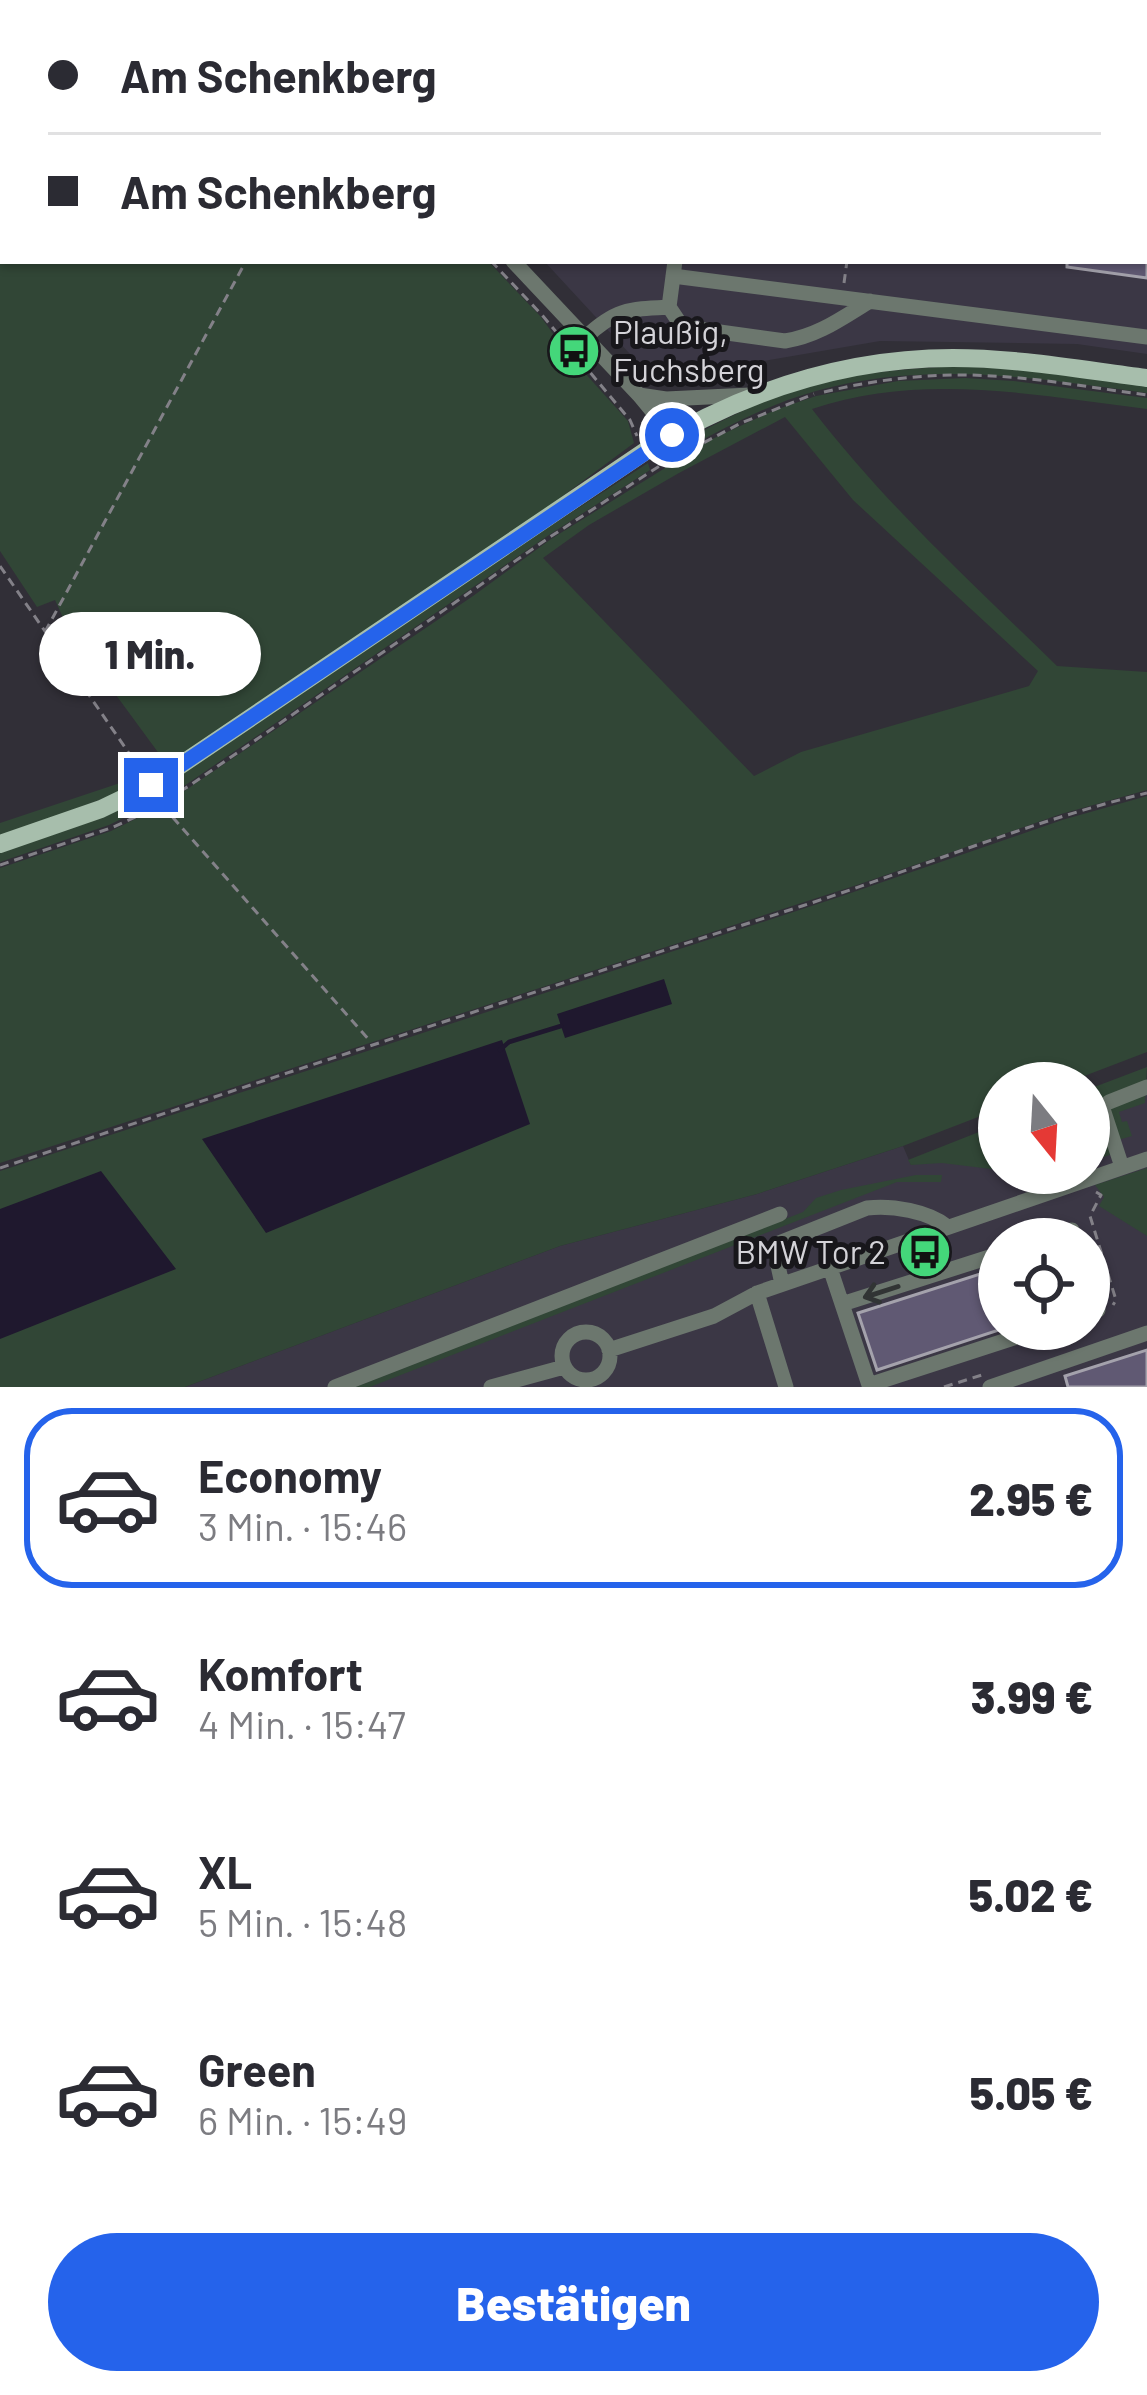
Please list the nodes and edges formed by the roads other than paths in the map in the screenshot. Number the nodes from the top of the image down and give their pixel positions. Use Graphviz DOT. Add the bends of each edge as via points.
graph roads {
  1 [pos="516,264"];
  2 [pos="674,269"];
  3 [pos="870,301"];
  4 [pos="668,307"];
  5 [pos="1147,337"];
  6 [pos="585,338"];
  7 [pos="1147,378"];
  8 [pos="639,395"];
  9 [pos="754,395"];
  10 [pos="672,435"];
  11 [pos="0,844"];
  12 [pos="1147,1087"];
  13 [pos="1147,1159"];
  14 [pos="1122,1167"];
  15 [pos="780,1214"];
  16 [pos="948,1227"];
  17 [pos="978,1260"];
  18 [pos="830,1268"];
  19 [pos="782,1285"];
  20 [pos="757,1293"];
  21 [pos="842,1304"];
  22 [pos="1147,1333"];
  23 [pos="978,1348"];
  24 [pos="609,1350"];
  25 [pos="564,1366"];
  26 [pos="988,1380"];
  27 [pos="594,1383"];
  28 [pos="335,1387"];
  29 [pos="491,1387"];
  30 [pos="786,1387"];
  1 -- 6 [label="street"];
  2 -- 3 [label="street"];
  2 -- 4 [label="street"];
  3 -- 4 [label="street" via="812,335 784,341 691,328"];
  3 -- 5 [label="street"];
  4 -- 6 [label="street" via="628,309"];
  6 -- 8 [label="street"];
  7 -- 9 [label="main road" via="952,358 851,368"];
  8 -- 9 [label="street"];
  8 -- 10 [label="street"];
  9 -- 10 [label="main road"];
  10 -- 11 [label="main road" via="157,793"];
  12 -- 14 [label="street" via="1106,1107"];
  13 -- 14 [label="street"];
  14 -- 16 [label="street"];
  15 -- 28 [label="street"];
  16 -- 18 [label="street"];
  16 -- 19 [label="street" via="866,1208 779,1244"];
  17 -- 21 [label="street, one-way"];
  18 -- 19 [label="street"];
  18 -- 21 [label="street"];
  19 -- 20 [label="street"];
  20 -- 24 [label="street" via="714,1316"];
  20 -- 30 [label="street"];
  21 -- 23 [label="street" via="869,1385"];
  22 -- 26 [label="street"];
  24 -- 25 [label="street" via="597,1334 575,1334 561,1352"];
  24 -- 27 [label="street" via="608,1367"];
  25 -- 27 [label="street"];
  25 -- 29 [label="street"];
}
